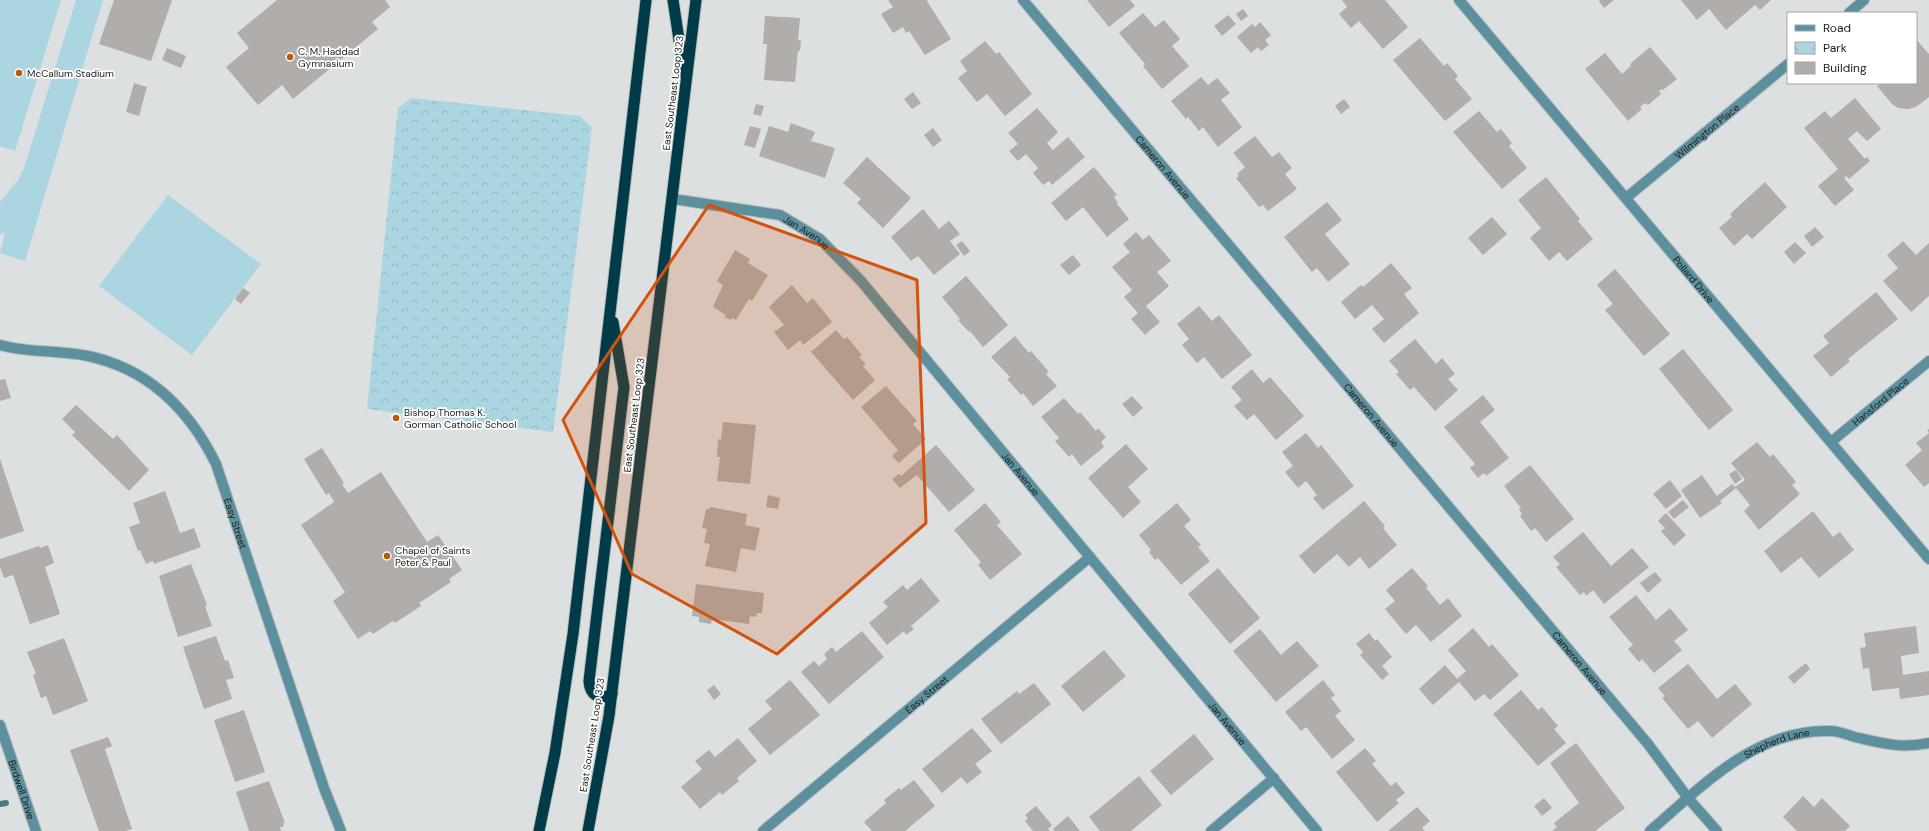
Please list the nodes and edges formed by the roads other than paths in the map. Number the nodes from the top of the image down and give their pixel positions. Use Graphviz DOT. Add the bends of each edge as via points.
graph roads {
  1 [pos="646,0"];
  2 [pos="673,0"];
  3 [pos="696,0"];
  4 [pos="1023,0"];
  5 [pos="1459,0"];
  6 [pos="1864,0"];
  7 [pos="1850,12"];
  8 [pos="1787,65"];
  9 [pos="686,87"];
  10 [pos="1626,198"];
  11 [pos="673,199"];
  12 [pos="611,309"];
  13 [pos="0,345"];
  14 [pos="1929,361"];
  15 [pos="1831,442"];
  16 [pos="1090,556"];
  17 [pos="1929,559"];
  18 [pos="612,694"];
  19 [pos="0,725"];
  20 [pos="1929,743"];
  21 [pos="1274,778"];
  22 [pos="1688,798"];
  23 [pos="36,831"];
  24 [pos="341,831"];
  25 [pos="539,831"];
  26 [pos="588,831"];
  27 [pos="763,831"];
  28 [pos="1211,831"];
  29 [pos="1317,831"];
  30 [pos="1650,831"];
  31 [pos="1717,831"];
  1 -- 12 [label="highway"];
  2 -- 9 [label="highway"];
  3 -- 9 [label="highway, East Southeast Loop 323"];
  4 -- 22 [label="street, Cameron Avenue" via="1648,744"];
  5 -- 10 [label="street, Pollard Drive"];
  6 -- 7 [label="street"];
  8 -- 10 [label="street, Wilmington Place"];
  9 -- 11 [label="highway, East Southeast Loop 323"];
  10 -- 15 [label="street, Pollard Drive"];
  11 -- 16 [label="street, Jan Avenue" via="780,215 820,239 861,281"];
  11 -- 18 [label="highway, East Southeast Loop 323"];
  12 -- 18 [label="highway" via="624,387 589,681 593,694 599,698"];
  12 -- 25 [label="highway" via="572,641 555,753"];
  13 -- 24 [label="street, Easy Street" via="86,356 110,363 156,387 191,420 216,464 324,788"];
  14 -- 15 [label="street, Hansford Place"];
  15 -- 17 [label="street, Pollard Drive"];
  16 -- 21 [label="street, Jan Avenue"];
  16 -- 27 [label="street, Easy Street"];
  18 -- 26 [label="highway, East Southeast Loop 323"];
  19 -- 23 [label="street, Birdwell Drive"];
  20 -- 22 [label="street, Shepherd Lane" via="1894,746 1832,731 1797,734 1764,744 1735,761"];
  21 -- 28 [label="street"];
  21 -- 29 [label="street, Jan Avenue"];
  22 -- 30 [label="street, Shepherd Lane"];
  22 -- 31 [label="street, Cameron Avenue"];
}
